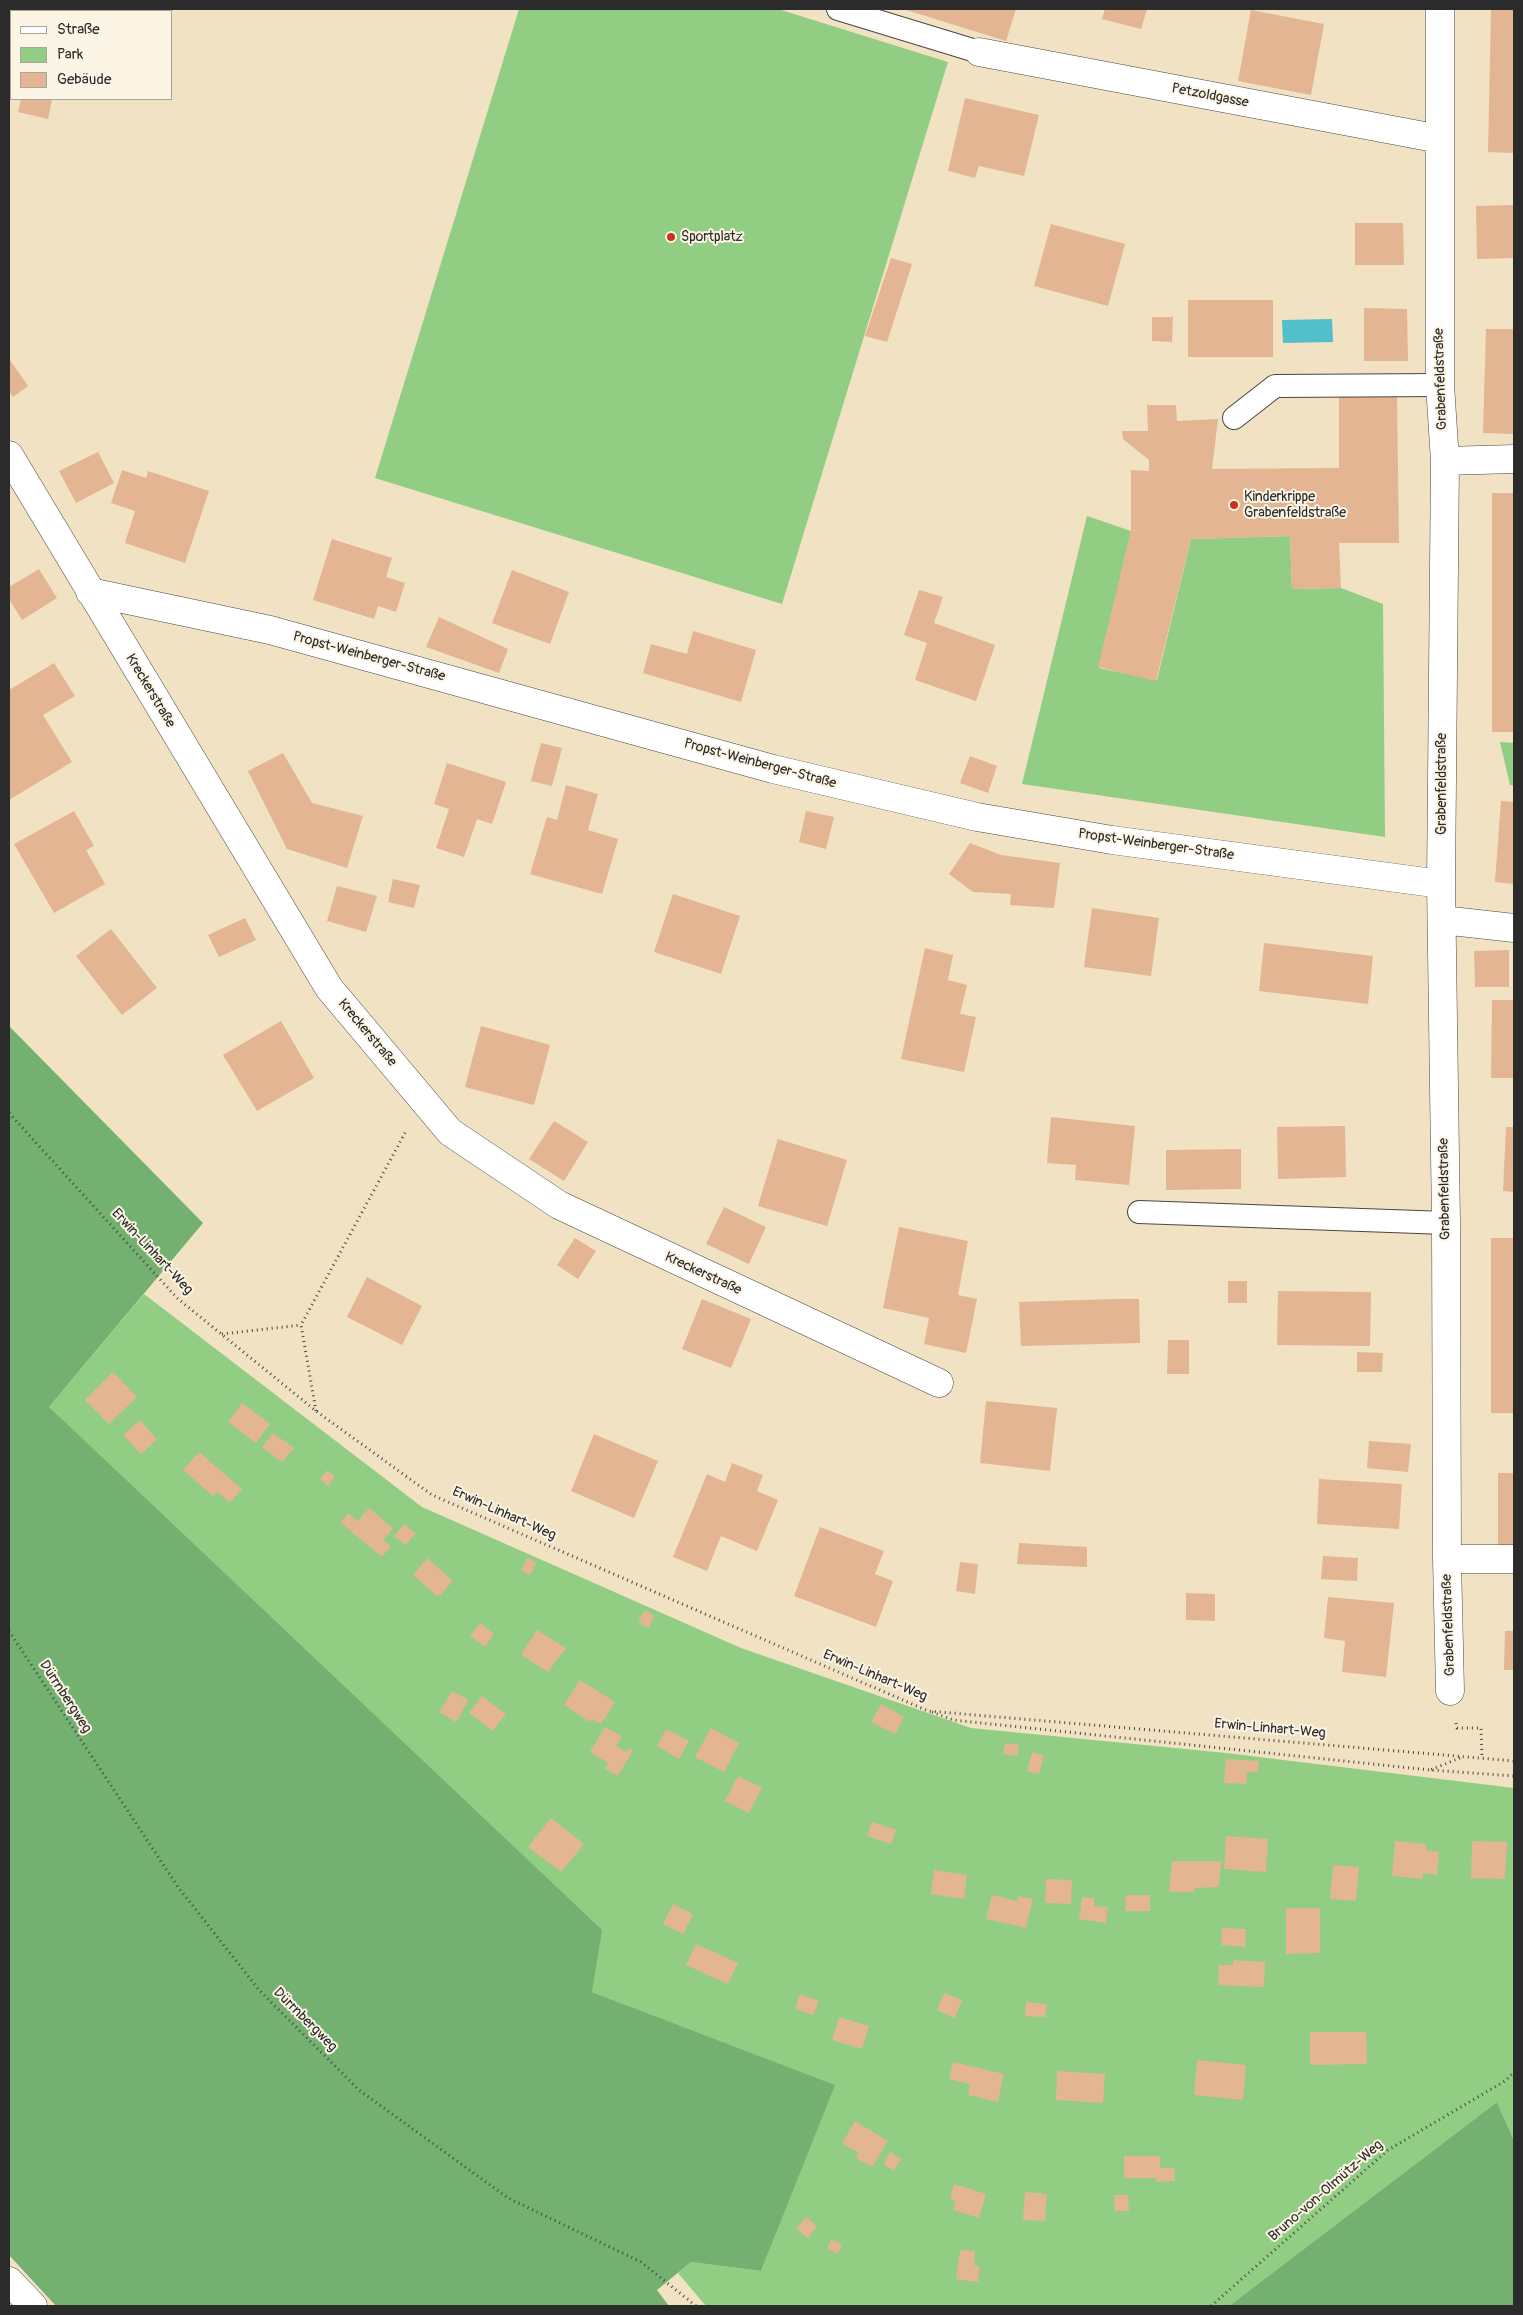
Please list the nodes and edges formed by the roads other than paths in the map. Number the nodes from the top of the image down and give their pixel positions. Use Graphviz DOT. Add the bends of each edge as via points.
graph roads {
  1 [pos="838,9"];
  2 [pos="1440,9"];
  3 [pos="979,52"];
  4 [pos="1440,139"];
  5 [pos="1440,385"];
  6 [pos="1234,418"];
  7 [pos="9,455"];
  8 [pos="1514,459"];
  9 [pos="1444,461"];
  10 [pos="90,592"];
  11 [pos="1441,884"];
  12 [pos="1442,920"];
  13 [pos="1514,928"];
  14 [pos="1139,1212"];
  15 [pos="1446,1224"];
  16 [pos="939,1382"];
  17 [pos="1446,1559"];
  18 [pos="1514,1559"];
  19 [pos="1450,1691"];
  20 [pos="9,2281"];
  21 [pos="33,2306"];
  1 -- 3 [label="lane"];
  2 -- 4 [label="street, Grabenfeldstraße"];
  3 -- 4 [label="street, Petzoldgasse"];
  4 -- 5 [label="street, Grabenfeldstraße"];
  5 -- 6 [label="lane" via="1275,386"];
  5 -- 9 [label="street, Grabenfeldstraße"];
  7 -- 10 [label="street, Kreckerstraße"];
  8 -- 9 [label="street"];
  9 -- 11 [label="street, Grabenfeldstraße"];
  10 -- 11 [label="street, Propst-Weinberger-Straße" via="270,630 773,769 977,817 1112,840"];
  10 -- 16 [label="street, Kreckerstraße" via="329,988 450,1132 559,1206"];
  11 -- 12 [label="street, Grabenfeldstraße"];
  12 -- 13 [label="street"];
  12 -- 15 [label="street, Grabenfeldstraße"];
  14 -- 15 [label="lane"];
  15 -- 17 [label="street, Grabenfeldstraße"];
  17 -- 18 [label="street, Grabenfeldstraße"];
  17 -- 19 [label="street, Grabenfeldstraße"];
  20 -- 21 [label="street"];
}
